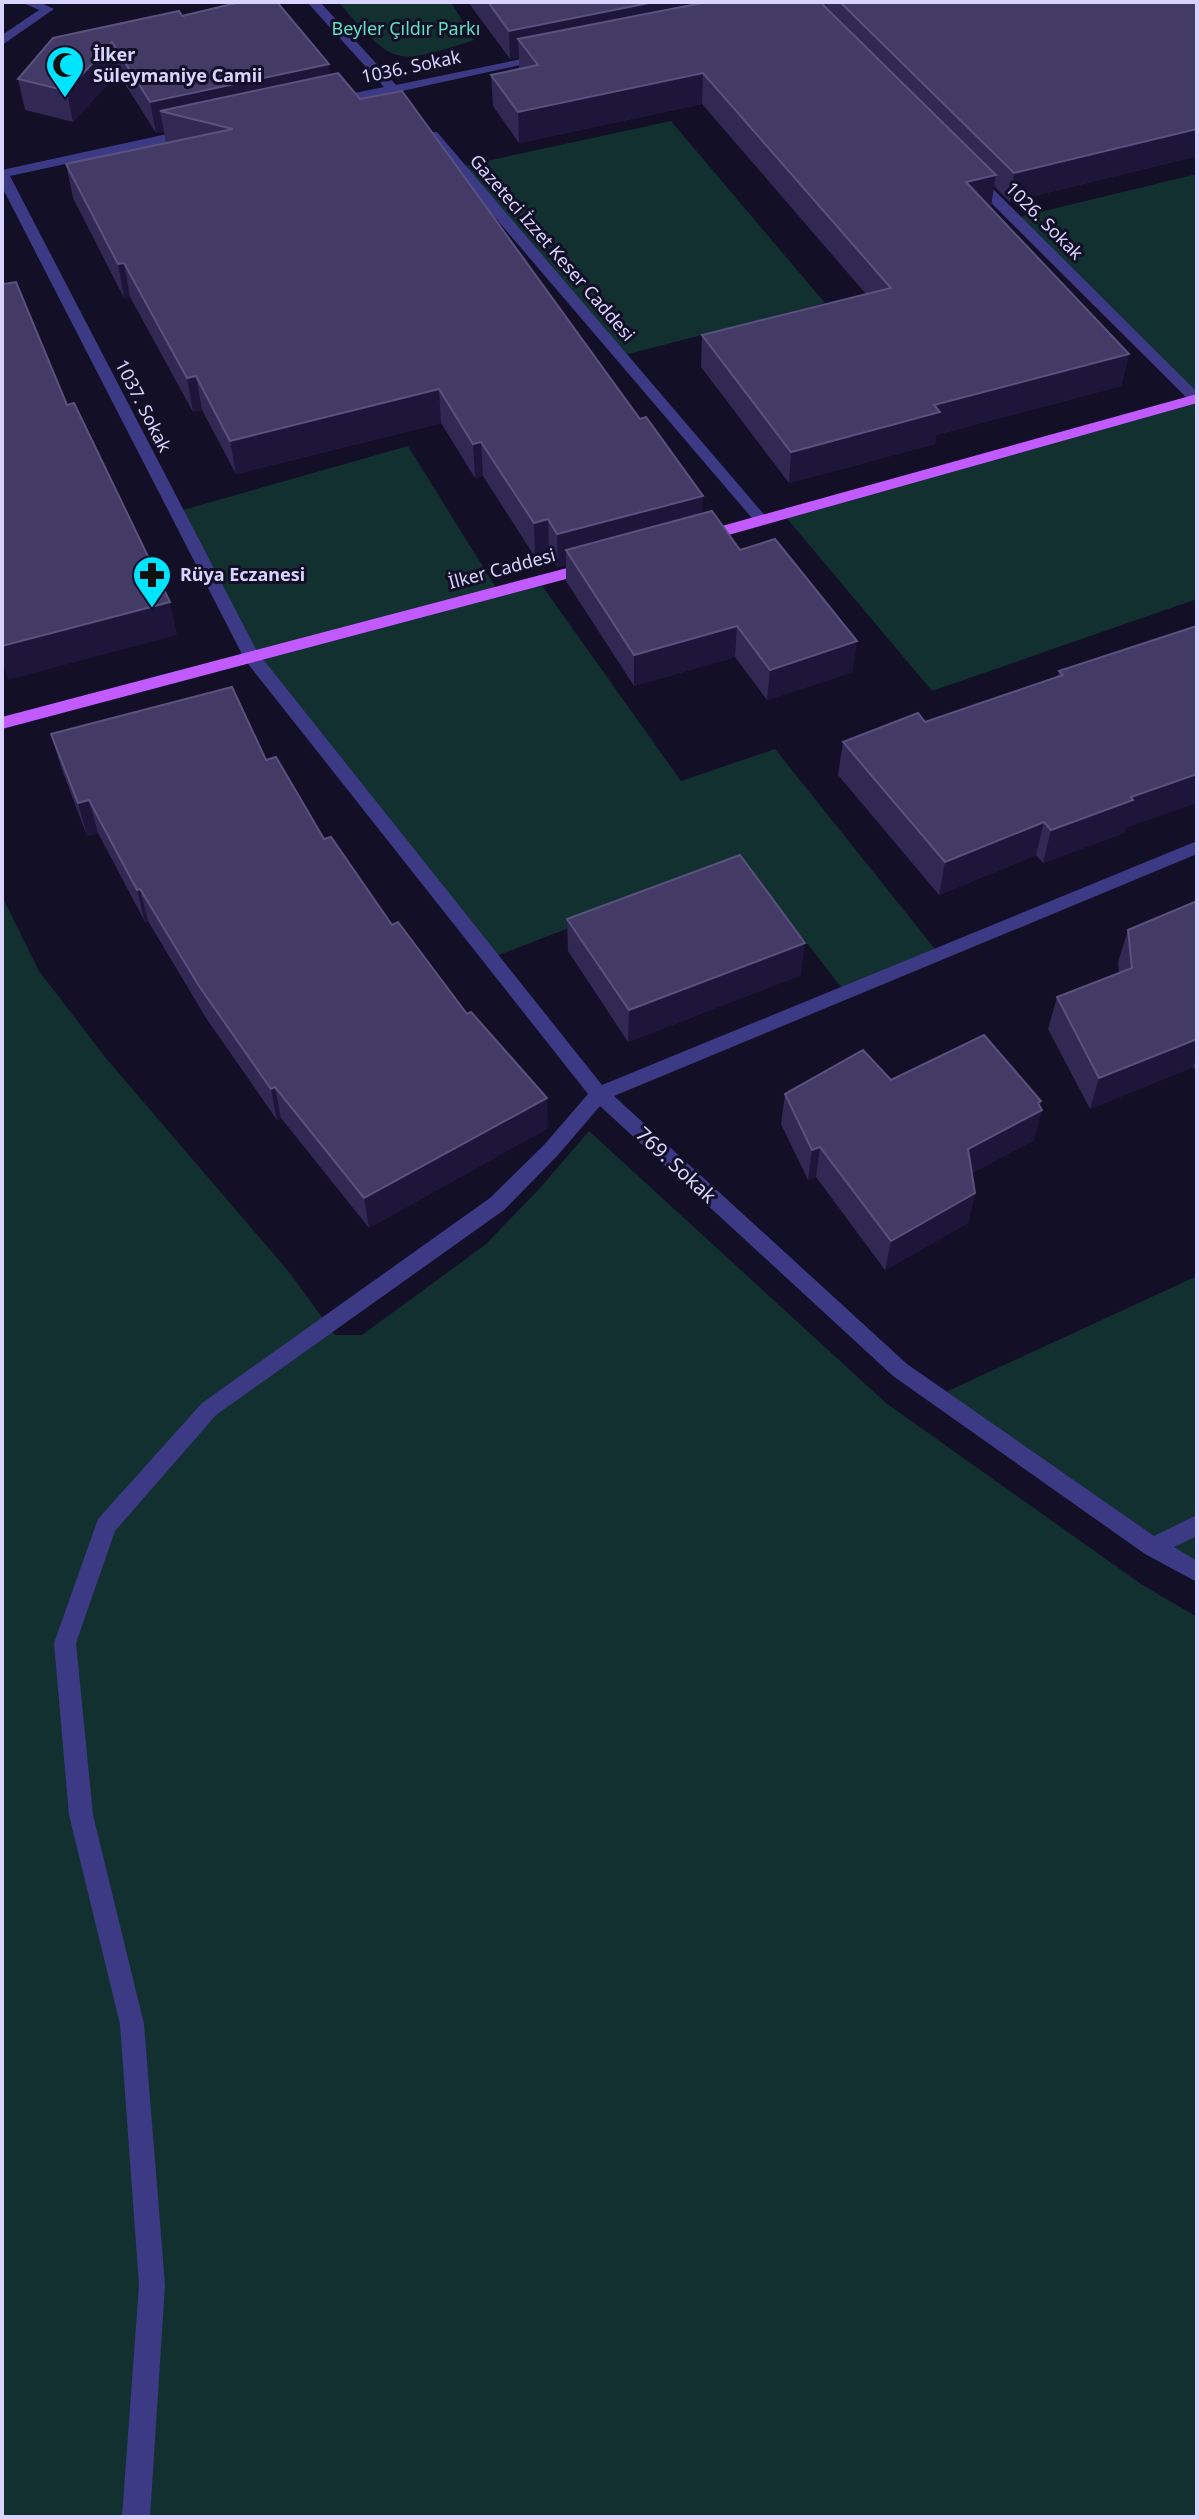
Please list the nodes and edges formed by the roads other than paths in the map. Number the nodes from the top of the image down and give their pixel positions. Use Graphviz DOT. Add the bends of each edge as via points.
graph roads {
  1 [pos="27,2"];
  2 [pos="313,2"];
  3 [pos="53,6"];
  4 [pos="2,41"];
  5 [pos="559,55"];
  6 [pos="392,89"];
  7 [pos="314,106"];
  8 [pos="205,130"];
  9 [pos="959,162"];
  10 [pos="2,174"];
  11 [pos="1196,399"];
  12 [pos="762,521"];
  13 [pos="687,541"];
  14 [pos="613,561"];
  15 [pos="251,656"];
  16 [pos="2,723"];
  17 [pos="1197,847"];
  18 [pos="599,1094"];
  19 [pos="1197,1525"];
  20 [pos="1153,1547"];
  21 [pos="1197,1572"];
  22 [pos="136,2517"];
  1 -- 3 [label="street"];
  2 -- 6 [label="street, Gazeteci İzzet Keser Caddesi"];
  3 -- 4 [label="street"];
  5 -- 6 [label="street, 1036. Sokak"];
  6 -- 7 [label="street, 1036. Sokak"];
  6 -- 12 [label="street, Gazeteci İzzet Keser Caddesi"];
  8 -- 10 [label="street"];
  9 -- 11 [label="street, 1026. Sokak"];
  10 -- 15 [label="street, 1037. Sokak"];
  11 -- 12 [label="main road"];
  12 -- 13 [label="main road"];
  14 -- 15 [label="main road, İlker Caddesi"];
  15 -- 16 [label="main road, İlker Caddesi"];
  15 -- 18 [label="street, 769. Sokak"];
  17 -- 18 [label="street"];
  18 -- 20 [label="street, 769. Sokak" via="900,1370"];
  18 -- 22 [label="street" via="497,1204 209,1409 106,1526 65,1643 81,1815 132,2024 152,2285"];
  19 -- 20 [label="street"];
  20 -- 21 [label="street, 769. Sokak"];
}
